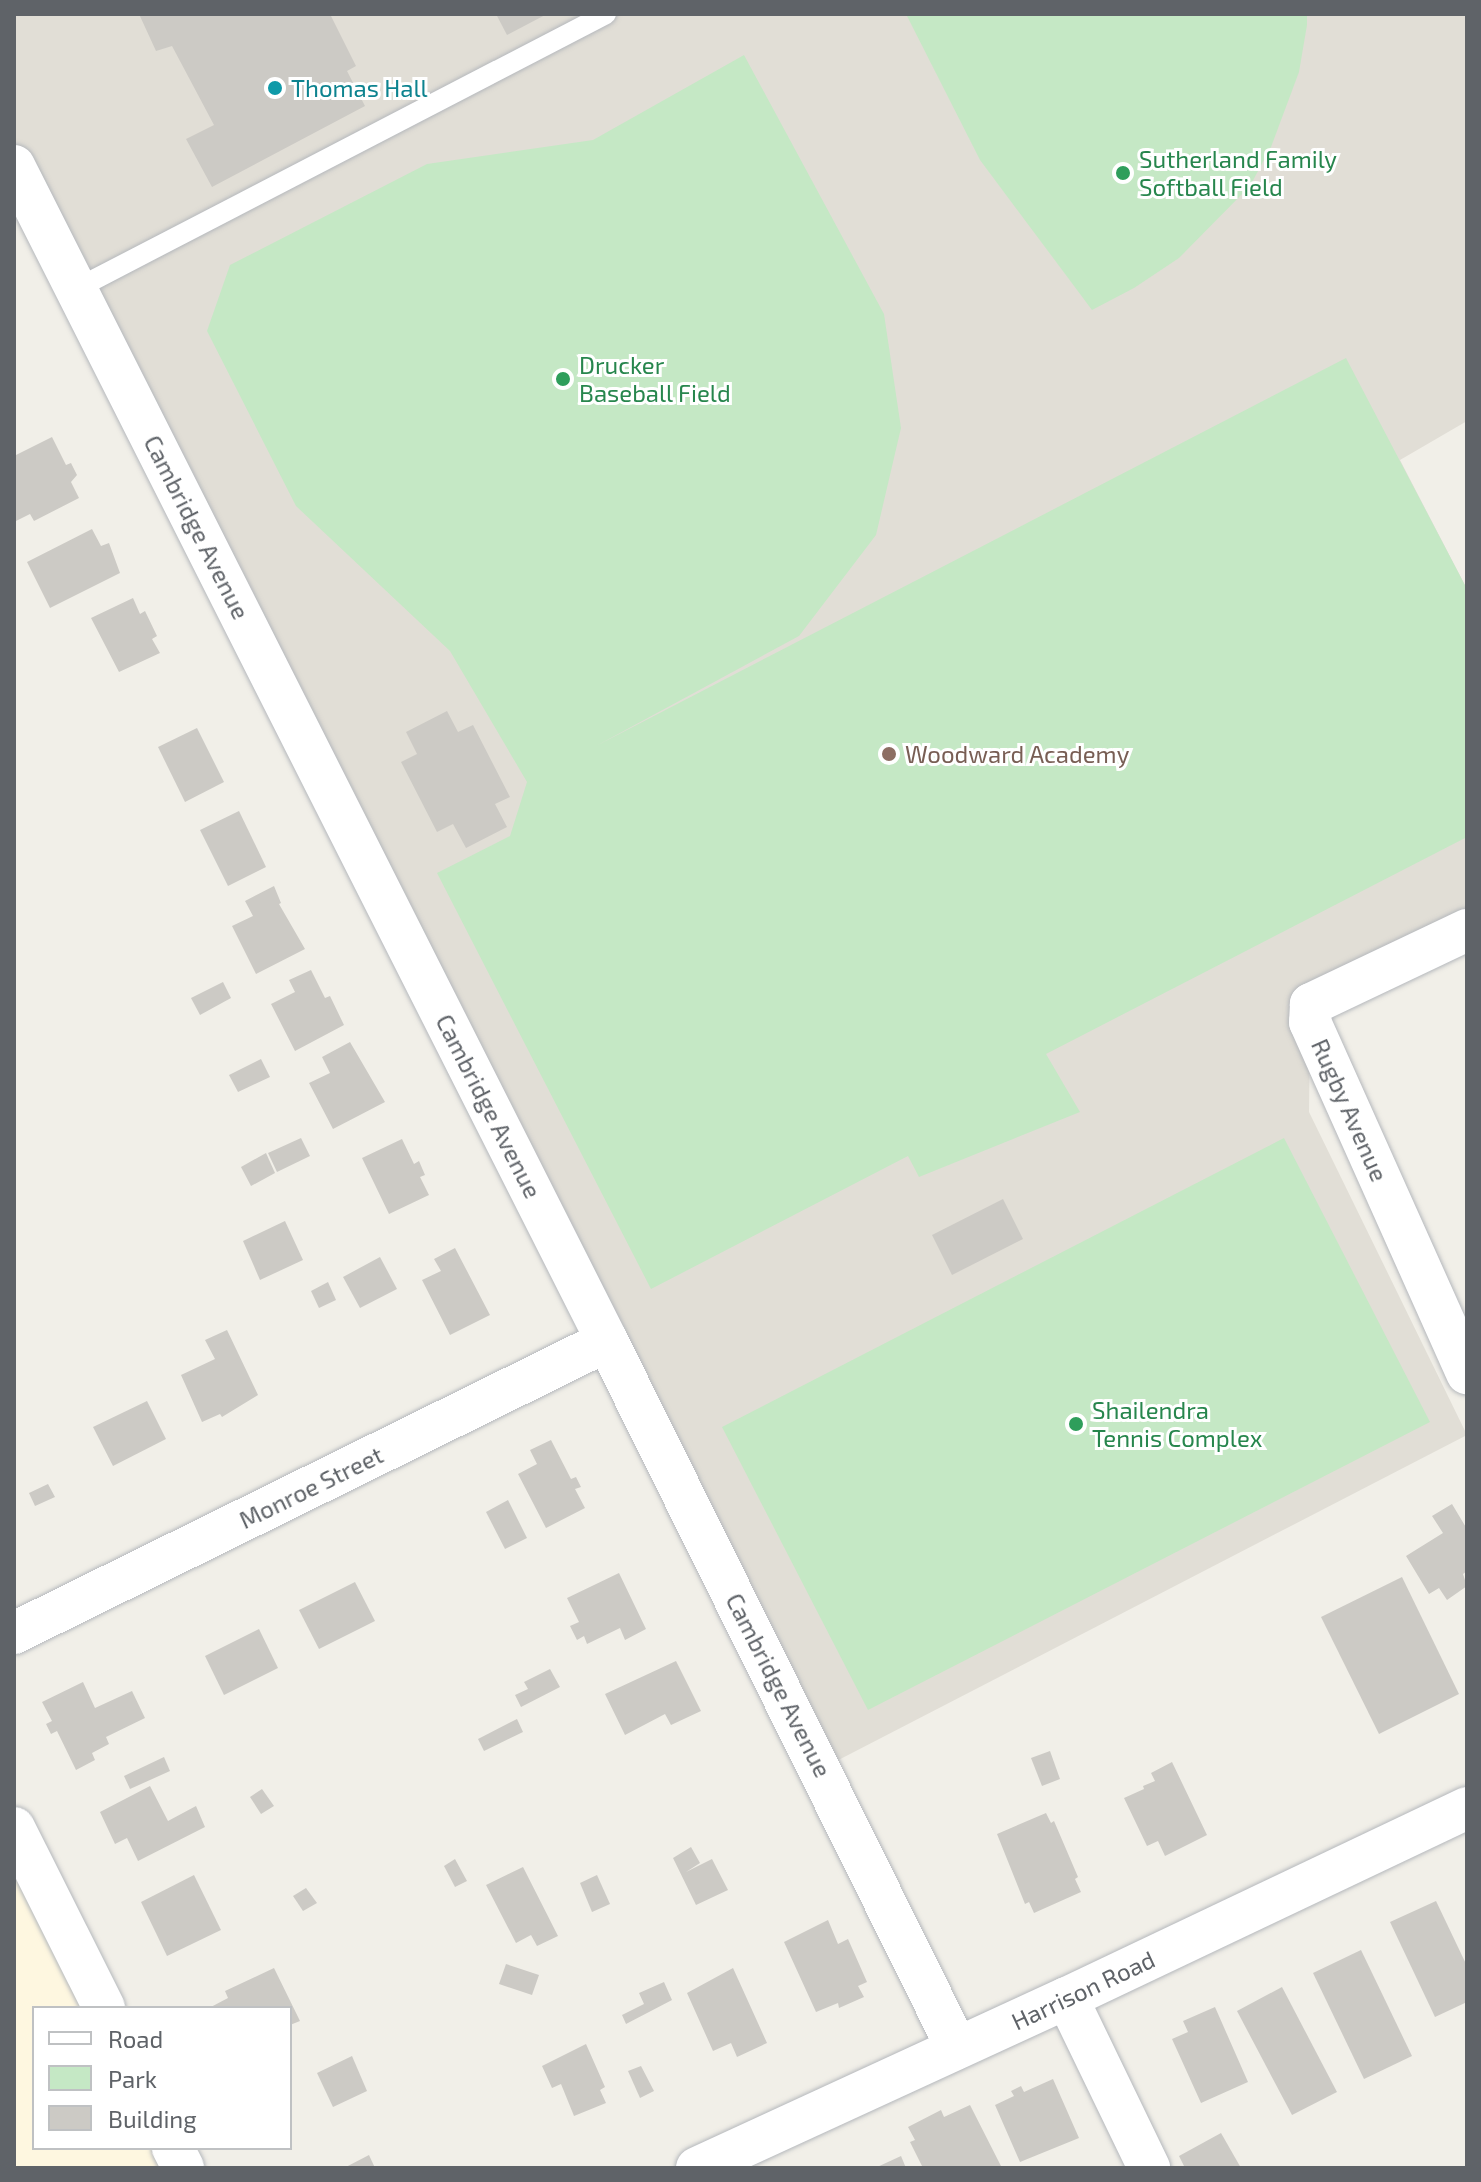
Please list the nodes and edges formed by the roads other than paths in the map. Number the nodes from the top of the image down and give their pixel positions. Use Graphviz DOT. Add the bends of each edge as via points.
graph roads {
  1 [pos="606,14"];
  2 [pos="14,166"];
  3 [pos="76,289"];
  4 [pos="1467,930"];
  5 [pos="607,1341"];
  6 [pos="1467,1373"];
  7 [pos="14,1633"];
  8 [pos="1467,1808"];
  9 [pos="14,1828"];
  10 [pos="1067,1998"];
  11 [pos="103,2006"];
  12 [pos="957,2048"];
  13 [pos="174,2150"];
  14 [pos="183,2168"];
  15 [pos="697,2168"];
  16 [pos="1149,2168"];
  1 -- 3 [label="lane"];
  2 -- 3 [label="street, Cambridge Avenue"];
  3 -- 5 [label="street, Cambridge Avenue"];
  4 -- 6 [label="street, Rugby Avenue" via="1311,1004 1310,1022"];
  5 -- 7 [label="street, Monroe Street"];
  5 -- 12 [label="street, Cambridge Avenue"];
  8 -- 10 [label="street, Harrison Road"];
  9 -- 11 [label="street"];
  10 -- 12 [label="street, Harrison Road"];
  10 -- 16 [label="street"];
  12 -- 15 [label="street, Harrison Road"];
  13 -- 14 [label="street"];
}
